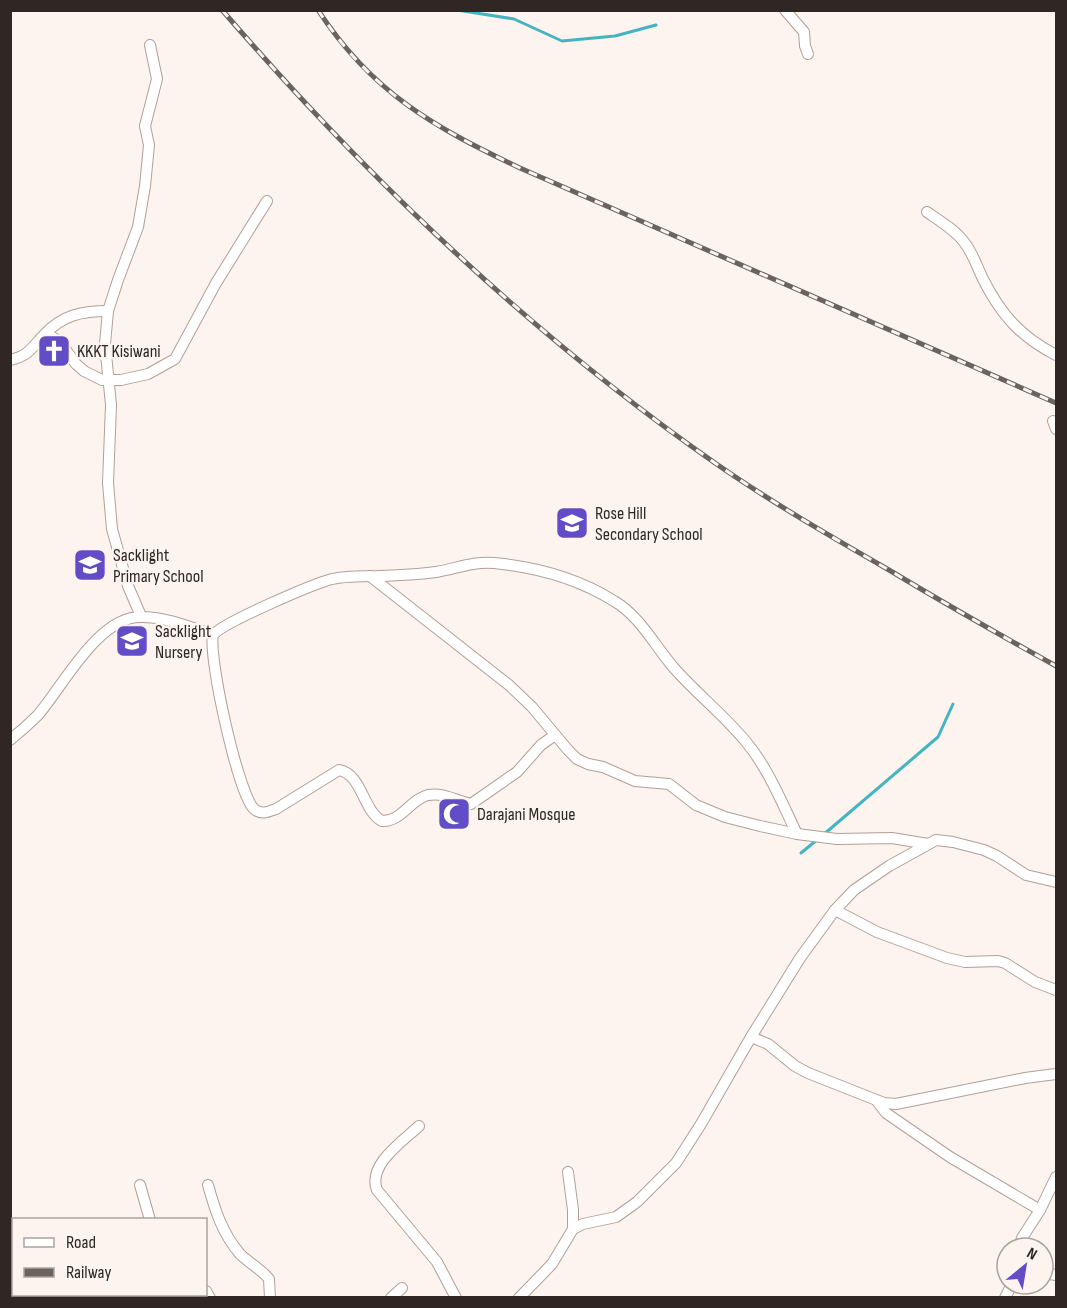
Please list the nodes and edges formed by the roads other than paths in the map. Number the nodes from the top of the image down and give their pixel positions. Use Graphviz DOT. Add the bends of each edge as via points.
graph roads {
  1 [pos="785,10"];
  2 [pos="150,45"];
  3 [pos="808,54"];
  4 [pos="267,201"];
  5 [pos="927,212"];
  6 [pos="108,311"];
  7 [pos="46,333"];
  8 [pos="1056,356"];
  9 [pos="10,360"];
  10 [pos="109,381"];
  11 [pos="369,576"];
  12 [pos="141,616"];
  13 [pos="213,634"];
  14 [pos="555,735"];
  15 [pos="10,740"];
  16 [pos="797,834"];
  17 [pos="927,844"];
  18 [pos="1056,882"];
  19 [pos="834,910"];
  20 [pos="1056,990"];
  21 [pos="751,1037"];
  22 [pos="1056,1074"];
  23 [pos="877,1101"];
  24 [pos="419,1126"];
  25 [pos="568,1172"];
  26 [pos="1056,1177"];
  27 [pos="140,1185"];
  28 [pos="208,1185"];
  29 [pos="1040,1210"];
  30 [pos="149,1218"];
  31 [pos="573,1229"];
  32 [pos="1024,1236"];
  33 [pos="402,1288"];
  34 [pos="270,1298"];
  35 [pos="391,1298"];
  36 [pos="456,1298"];
  37 [pos="519,1298"];
  1 -- 3 [label="street" via="804,33"];
  2 -- 6 [label="street" via="157,79 146,126 149,145 145,186 138,227"];
  4 -- 10 [label="street" via="175,359 148,374"];
  5 -- 8 [label="street" via="964,242 1007,318"];
  6 -- 7 [label="street" via="76,313"];
  6 -- 10 [label="street" via="105,344"];
  7 -- 9 [label="street" via="28,354"];
  7 -- 10 [label="street" via="60,342 76,364"];
  10 -- 12 [label="street" via="108,483 112,530"];
  11 -- 13 [label="street" via="338,578 313,586 233,621"];
  11 -- 14 [label="street" via="514,690"];
  11 -- 16 [label="street" via="491,563 576,582 616,602 748,743 768,773"];
  12 -- 13 [label="street"];
  12 -- 15 [label="street" via="112,626 98,638 38,714"];
  13 -- 14 [label="street" via="219,688 239,778 249,801 260,812 276,809 339,770 347,772 382,822 394,819 431,795 471,804 517,772"];
  14 -- 16 [label="street" via="577,759 588,764 635,781 669,784 696,805 725,817"];
  16 -- 17 [label="street" via="837,839 892,838"];
  17 -- 18 [label="street" via="943,840 969,846 997,856 1026,875"];
  17 -- 19 [label="street" via="868,879"];
  19 -- 20 [label="street" via="877,932 947,958 1005,963"];
  19 -- 21 [label="street"];
  21 -- 23 [label="street" via="768,1044 808,1073"];
  21 -- 31 [label="street" via="684,1151 658,1183 616,1217"];
  22 -- 23 [label="street" via="896,1104"];
  23 -- 29 [label="street" via="886,1113 950,1157"];
  24 -- 36 [label="street" via="383,1162 374,1183 437,1262"];
  25 -- 31 [label="street"];
  26 -- 29 [label="street"];
  27 -- 30 [label="street"];
  28 -- 34 [label="street" via="226,1236 269,1279"];
  29 -- 32 [label="street"];
  31 -- 37 [label="street" via="552,1264"];
  33 -- 35 [label="street"];
}
